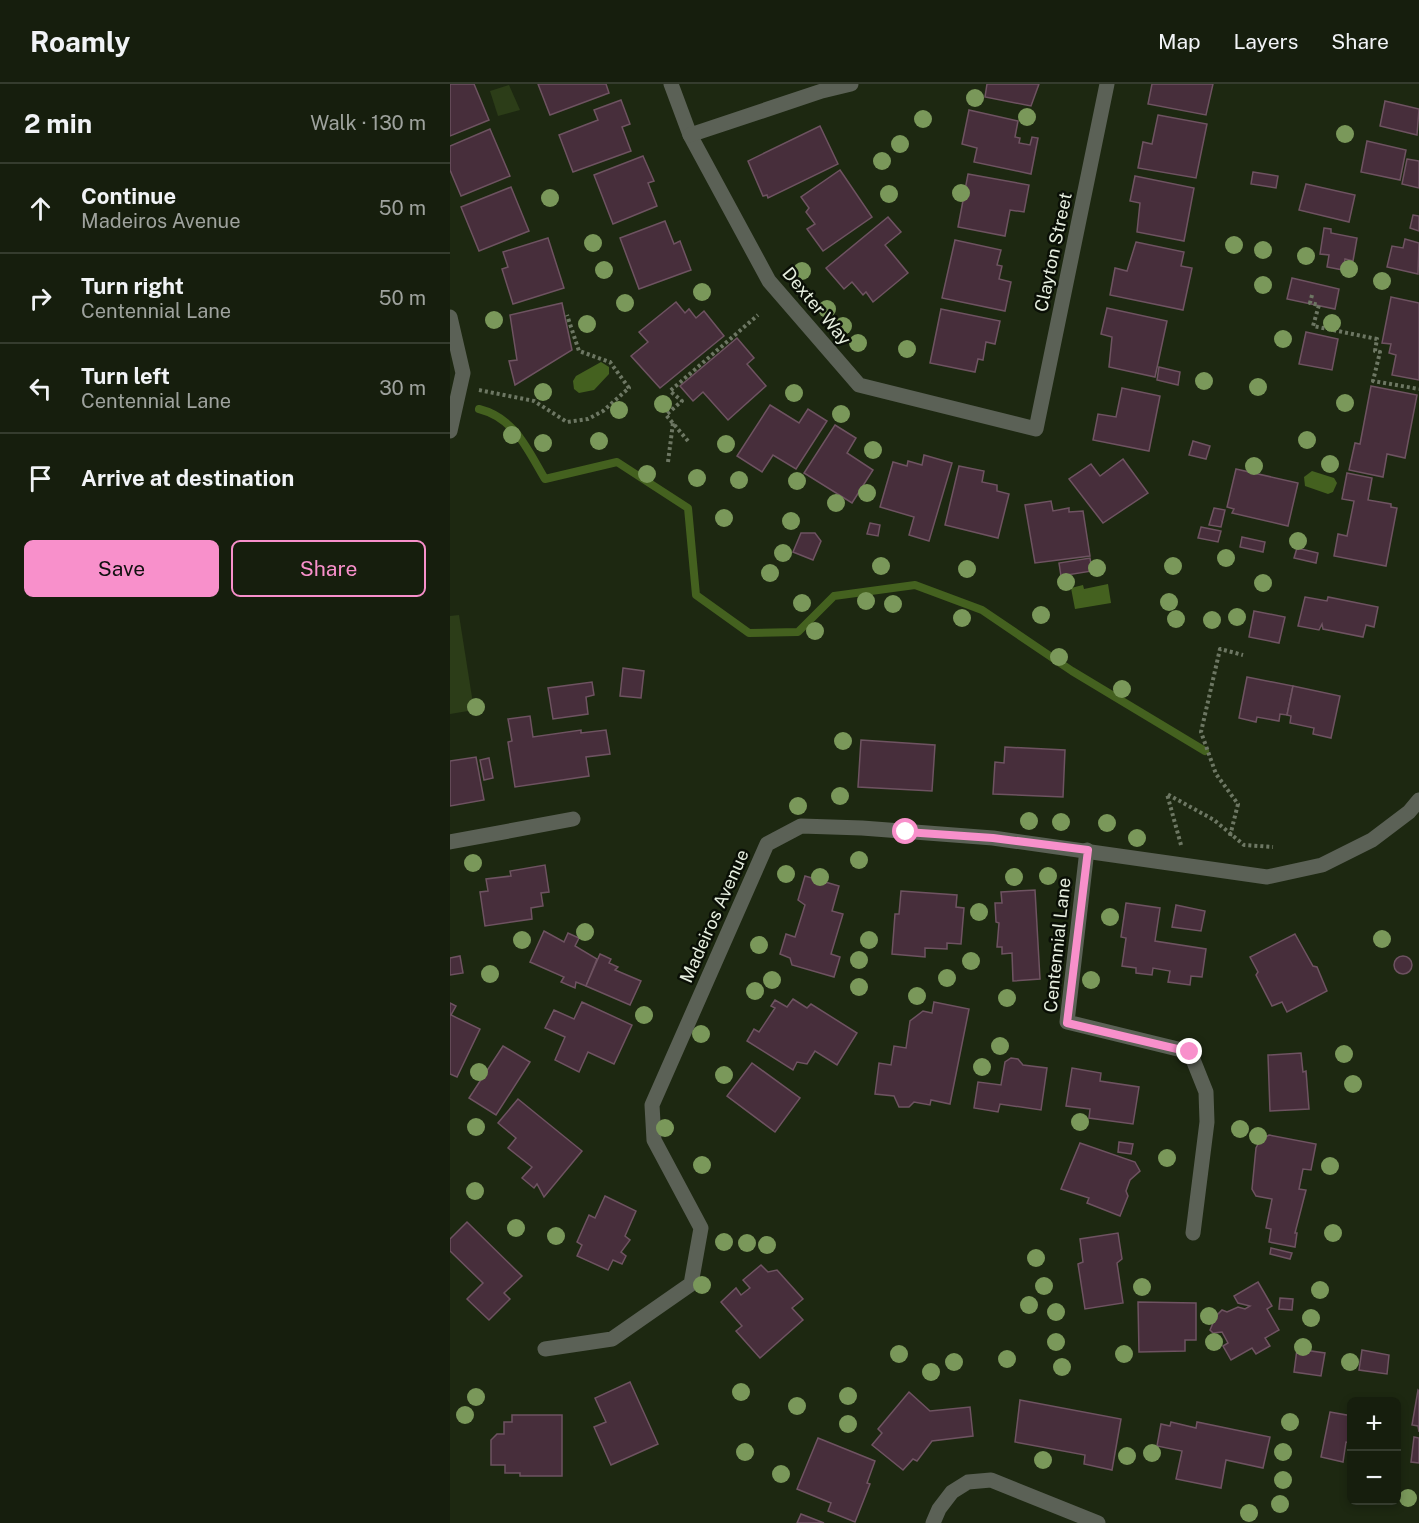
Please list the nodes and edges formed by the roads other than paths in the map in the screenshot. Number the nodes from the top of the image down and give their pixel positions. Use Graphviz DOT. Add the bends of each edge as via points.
graph roads {
  1 [pos="671,84"];
  2 [pos="851,84"];
  3 [pos="1107,84"];
  4 [pos="690,135"];
  5 [pos="450,317"];
  6 [pos="1036,429"];
  7 [pos="450,431"];
  8 [pos="1419,800"];
  9 [pos="573,819"];
  10 [pos="450,842"];
  11 [pos="1088,850"];
  12 [pos="1193,1233"];
  13 [pos="545,1349"];
  14 [pos="933,1523"];
  15 [pos="1098,1523"];
  1 -- 4 [label="street, Dexter Way"];
  2 -- 4 [label="street"];
  3 -- 6 [label="street, Clayton Street"];
  4 -- 6 [label="street, Dexter Way" via="769,281 859,385"];
  5 -- 7 [label="street" via="463,373"];
  8 -- 11 [label="street, Madeiros Avenue" via="1372,840 1322,865 1267,877"];
  9 -- 10 [label="street"];
  11 -- 12 [label="street, Centennial Lane" via="1067,1023 1190,1052 1206,1092 1208,1122"];
  11 -- 13 [label="street, Madeiros Avenue" via="993,838 801,826 767,844 652,1105 654,1140 701,1228 691,1284 612,1339"];
  14 -- 15 [label="street" via="952,1492 968,1482 991,1480"];
}
